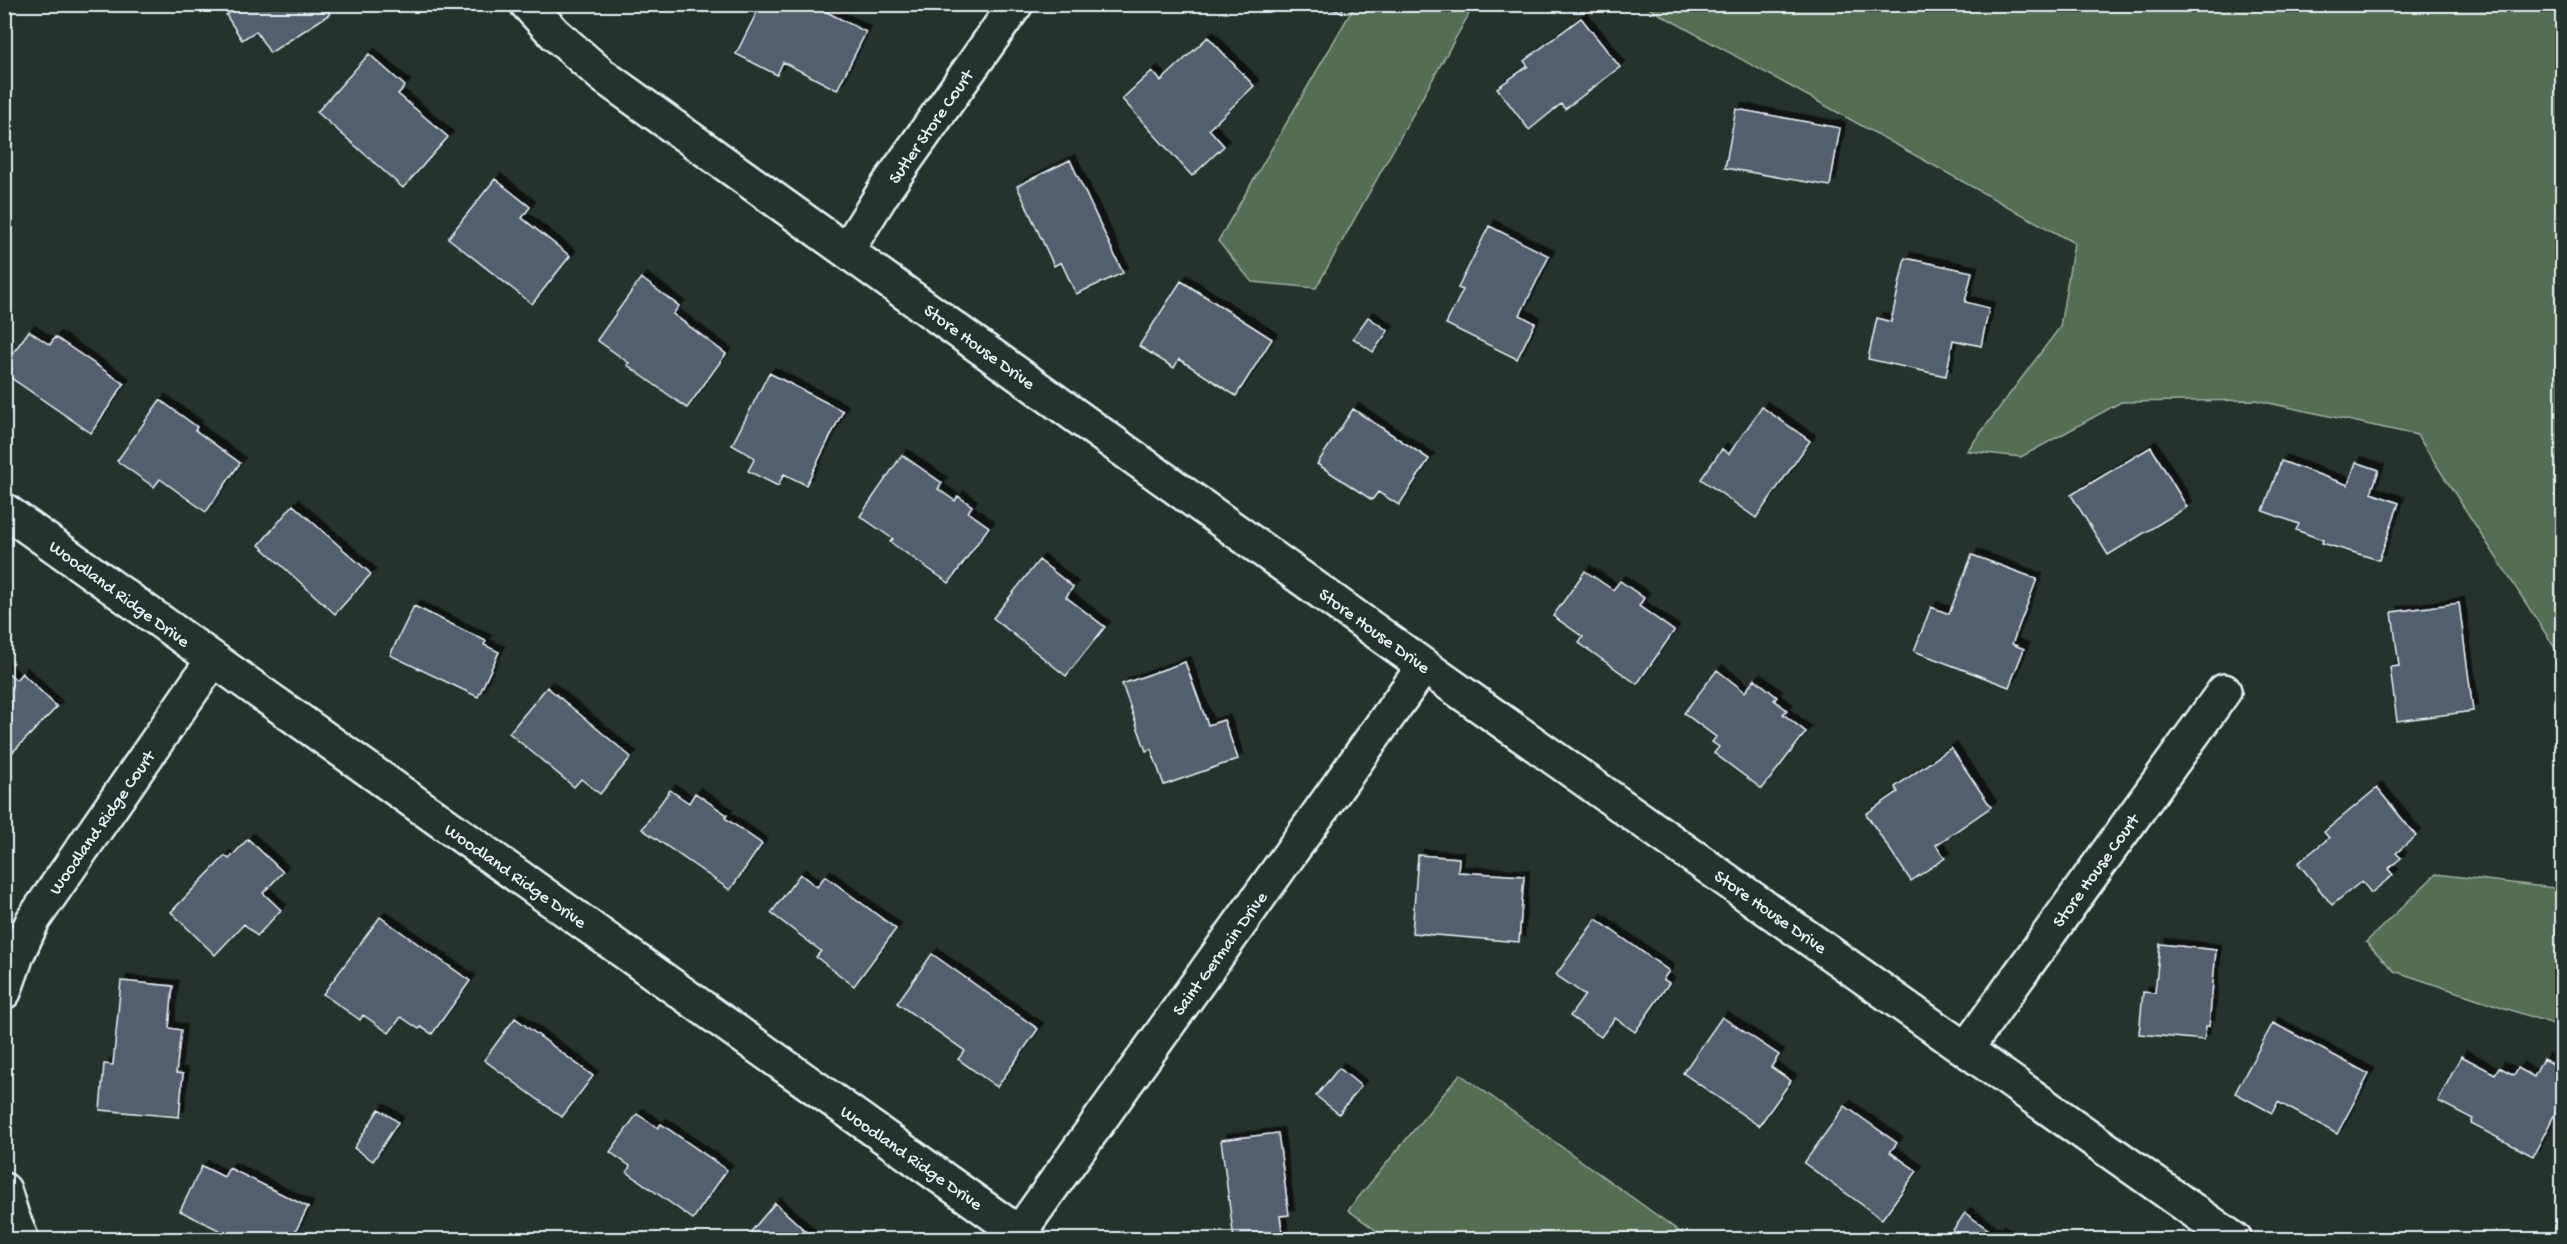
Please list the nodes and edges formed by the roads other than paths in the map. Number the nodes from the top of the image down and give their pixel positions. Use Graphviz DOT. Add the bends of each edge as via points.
graph roads {
  1 [pos="526,4"];
  2 [pos="1016,4"];
  3 [pos="847,250"];
  4 [pos="4,510"];
  5 [pos="213,660"];
  6 [pos="1424,666"];
  7 [pos="2224,691"];
  8 [pos="4,992"];
  9 [pos="1966,1049"];
  10 [pos="4,1190"];
  11 [pos="1020,1237"];
  12 [pos="22,1239"];
  13 [pos="2235,1239"];
  1 -- 3 [label="street, Store House Drive" via="603,76"];
  2 -- 3 [label="street, Sutler Store Court"];
  3 -- 6 [label="street, Store House Drive"];
  4 -- 5 [label="street, Woodland Ridge Drive"];
  5 -- 8 [label="street, Woodland Ridge Court" via="33,920"];
  5 -- 11 [label="street, Woodland Ridge Drive"];
  6 -- 9 [label="street, Store House Drive"];
  6 -- 11 [label="street, Saint Germain Drive"];
  7 -- 9 [label="street, Store House Court"];
  9 -- 13 [label="street, Store House Drive"];
  10 -- 12 [label="street"];
}
